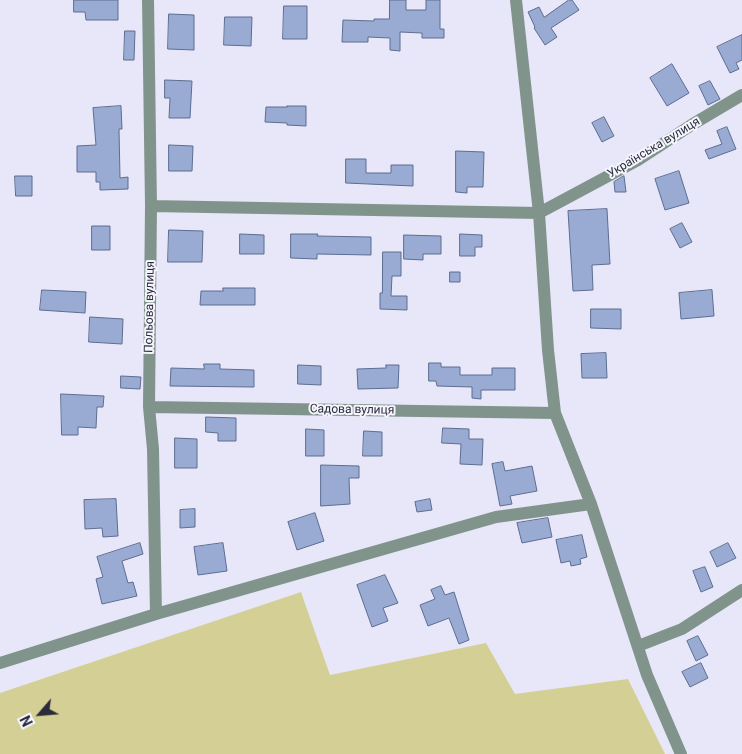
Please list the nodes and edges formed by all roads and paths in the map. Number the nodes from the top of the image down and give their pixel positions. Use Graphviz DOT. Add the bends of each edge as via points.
graph roads {
  1 [pos="148,0"];
  2 [pos="516,0"];
  3 [pos="742,95"];
  4 [pos="151,206"];
  5 [pos="538,213"];
  6 [pos="149,407"];
  7 [pos="555,413"];
  8 [pos="591,504"];
  9 [pos="742,590"];
  10 [pos="156,614"];
  11 [pos="638,646"];
  12 [pos="0,663"];
  13 [pos="680,754"];
  1 -- 4 [label="street, Польова вулиця"];
  2 -- 5 [label="street"];
  3 -- 5 [label="street, Українська вулиця" via="638,160"];
  4 -- 5 [label="street"];
  4 -- 6 [label="street, Польова вулиця"];
  5 -- 7 [label="street"];
  6 -- 7 [label="street, Садова вулиця"];
  6 -- 10 [label="street, Польова вулиця" via="153,449"];
  7 -- 8 [label="street"];
  8 -- 10 [label="street" via="496,517"];
  8 -- 11 [label="street"];
  9 -- 11 [label="street" via="682,629"];
  10 -- 12 [label="street"];
  11 -- 13 [label="street"];
}
